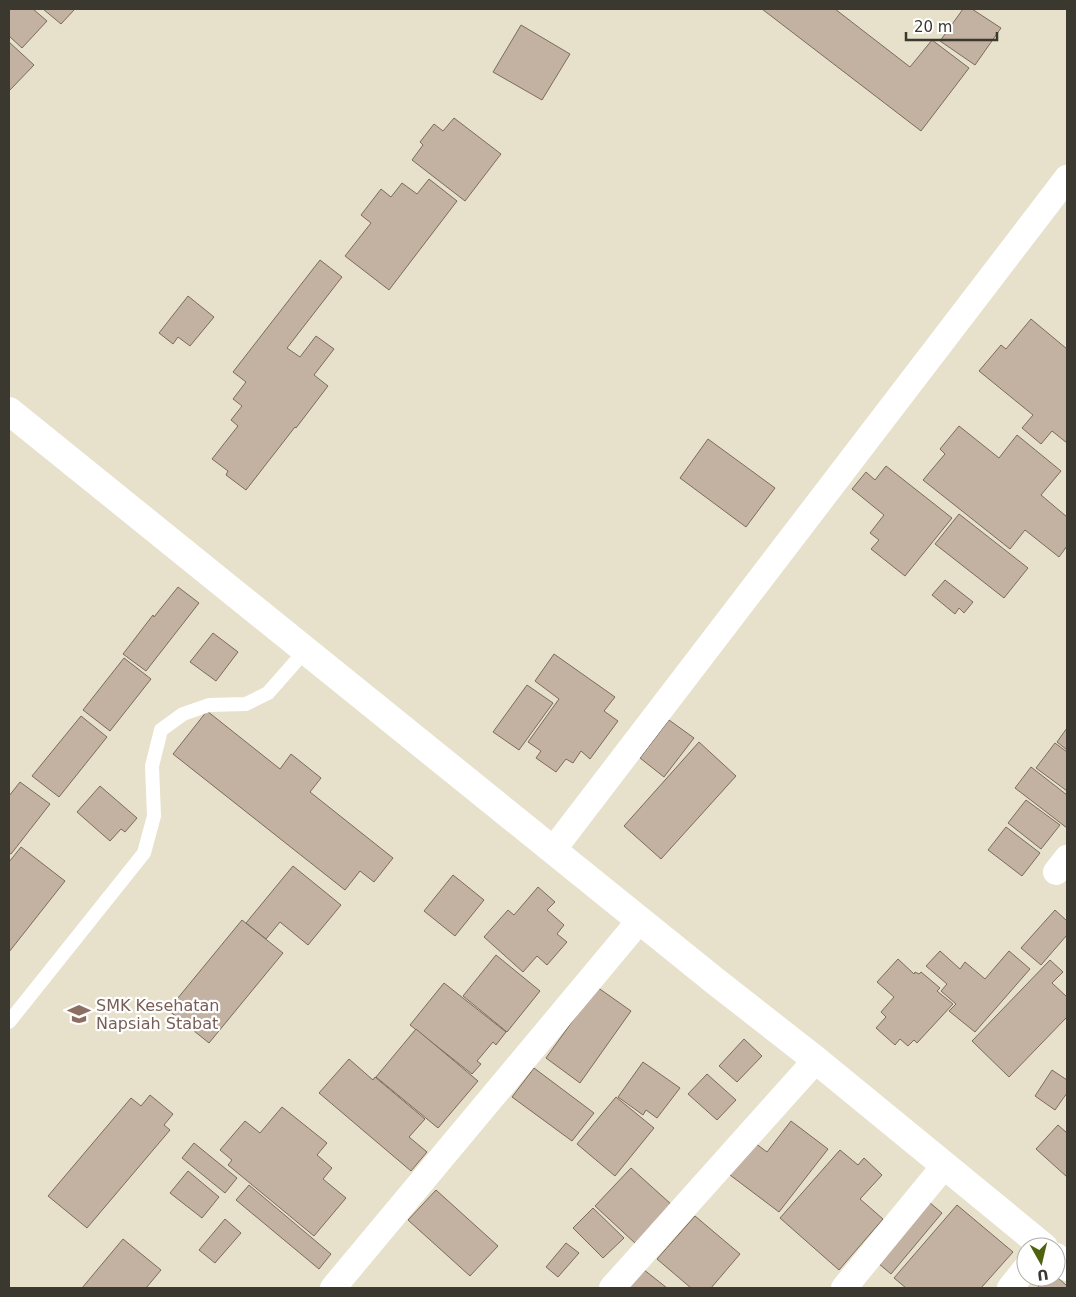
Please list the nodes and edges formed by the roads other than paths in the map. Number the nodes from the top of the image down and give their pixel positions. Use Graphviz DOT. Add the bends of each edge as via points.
graph roads {
  1 [pos="1067,178"];
  2 [pos="9,411"];
  3 [pos="305,652"];
  4 [pos="553,850"];
  5 [pos="640,920"];
  6 [pos="9,1022"];
  7 [pos="816,1060"];
  8 [pos="945,1165"];
  9 [pos="1032,1237"];
  10 [pos="333,1288"];
  11 [pos="612,1288"];
  12 [pos="844,1288"];
  1 -- 4 [label="street"];
  2 -- 3 [label="street"];
  3 -- 4 [label="street"];
  3 -- 6 [label="lane" via="268,693 246,704 200,708 183,714 160,730 152,766 154,816 144,854"];
  4 -- 5 [label="street"];
  5 -- 7 [label="street"];
  5 -- 10 [label="street"];
  7 -- 8 [label="street"];
  7 -- 11 [label="street"];
  8 -- 9 [label="street"];
  8 -- 12 [label="street"];
}
